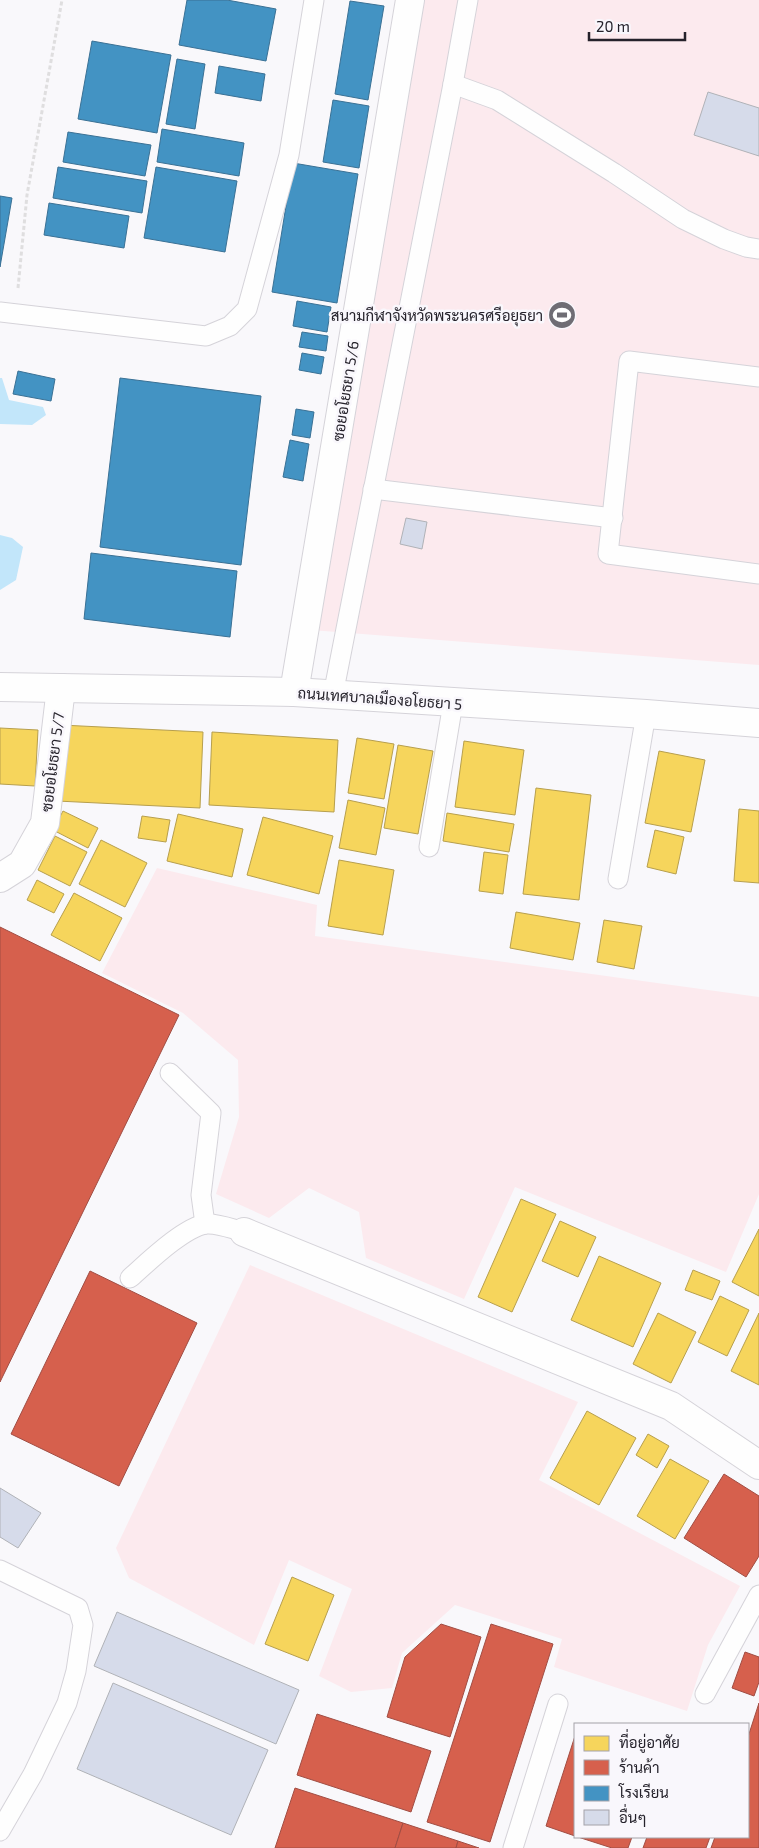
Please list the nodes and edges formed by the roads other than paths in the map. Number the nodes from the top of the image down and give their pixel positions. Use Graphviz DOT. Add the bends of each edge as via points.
graph roads {
  1 [pos="314,0"];
  2 [pos="410,0"];
  3 [pos="468,0"];
  4 [pos="452,84"];
  5 [pos="759,249"];
  6 [pos="8,313"];
  7 [pos="759,377"];
  8 [pos="373,489"];
  9 [pos="613,518"];
  10 [pos="759,574"];
  11 [pos="0,687"];
  12 [pos="61,688"];
  13 [pos="294,692"];
  14 [pos="333,695"];
  15 [pos="453,703"];
  16 [pos="646,714"];
  17 [pos="759,723"];
  18 [pos="429,847"];
  19 [pos="0,878"];
  20 [pos="618,879"];
  21 [pos="170,1073"];
  22 [pos="205,1224"];
  23 [pos="244,1232"];
  24 [pos="130,1278"];
  25 [pos="759,1465"];
  26 [pos="0,1570"];
  27 [pos="759,1595"];
  28 [pos="705,1694"];
  29 [pos="558,1704"];
  30 [pos="0,1831"];
  31 [pos="513,1848"];
  1 -- 6 [label="lane" via="289,155 247,309 230,326 206,336"];
  2 -- 13 [label="street, ซอยอโยธยา 5/6"];
  3 -- 4 [label="lane"];
  4 -- 5 [label="lane" via="496,100 684,219 724,239"];
  4 -- 8 [label="lane"];
  7 -- 9 [label="lane" via="629,361"];
  8 -- 9 [label="lane"];
  8 -- 14 [label="lane"];
  9 -- 10 [label="lane" via="608,554"];
  11 -- 12 [label="street, ถนนเทศบาลเมืองอโยธยา 5"];
  12 -- 13 [label="street, ถนนเทศบาลเมืองอโยธยา 5"];
  12 -- 19 [label="street, ซอยอโยธยา 5/7" via="45,823 22,864"];
  13 -- 14 [label="street, ถนนเทศบาลเมืองอโยธยา 5"];
  14 -- 15 [label="street, ถนนเทศบาลเมืองอโยธยา 5"];
  15 -- 16 [label="street, ถนนเทศบาลเมืองอโยธยา 5"];
  15 -- 18 [label="lane"];
  16 -- 17 [label="street, ถนนเทศบาลเมืองอโยธยา 5"];
  16 -- 20 [label="lane"];
  21 -- 22 [label="lane" via="211,1113 201,1195"];
  22 -- 23 [label="lane"];
  22 -- 24 [label="lane" via="190,1230 165,1248"];
  23 -- 25 [label="street" via="671,1406"];
  26 -- 30 [label="lane" via="78,1608 83,1625 67,1703 33,1774"];
  27 -- 28 [label="lane"];
  29 -- 31 [label="lane"];
}
